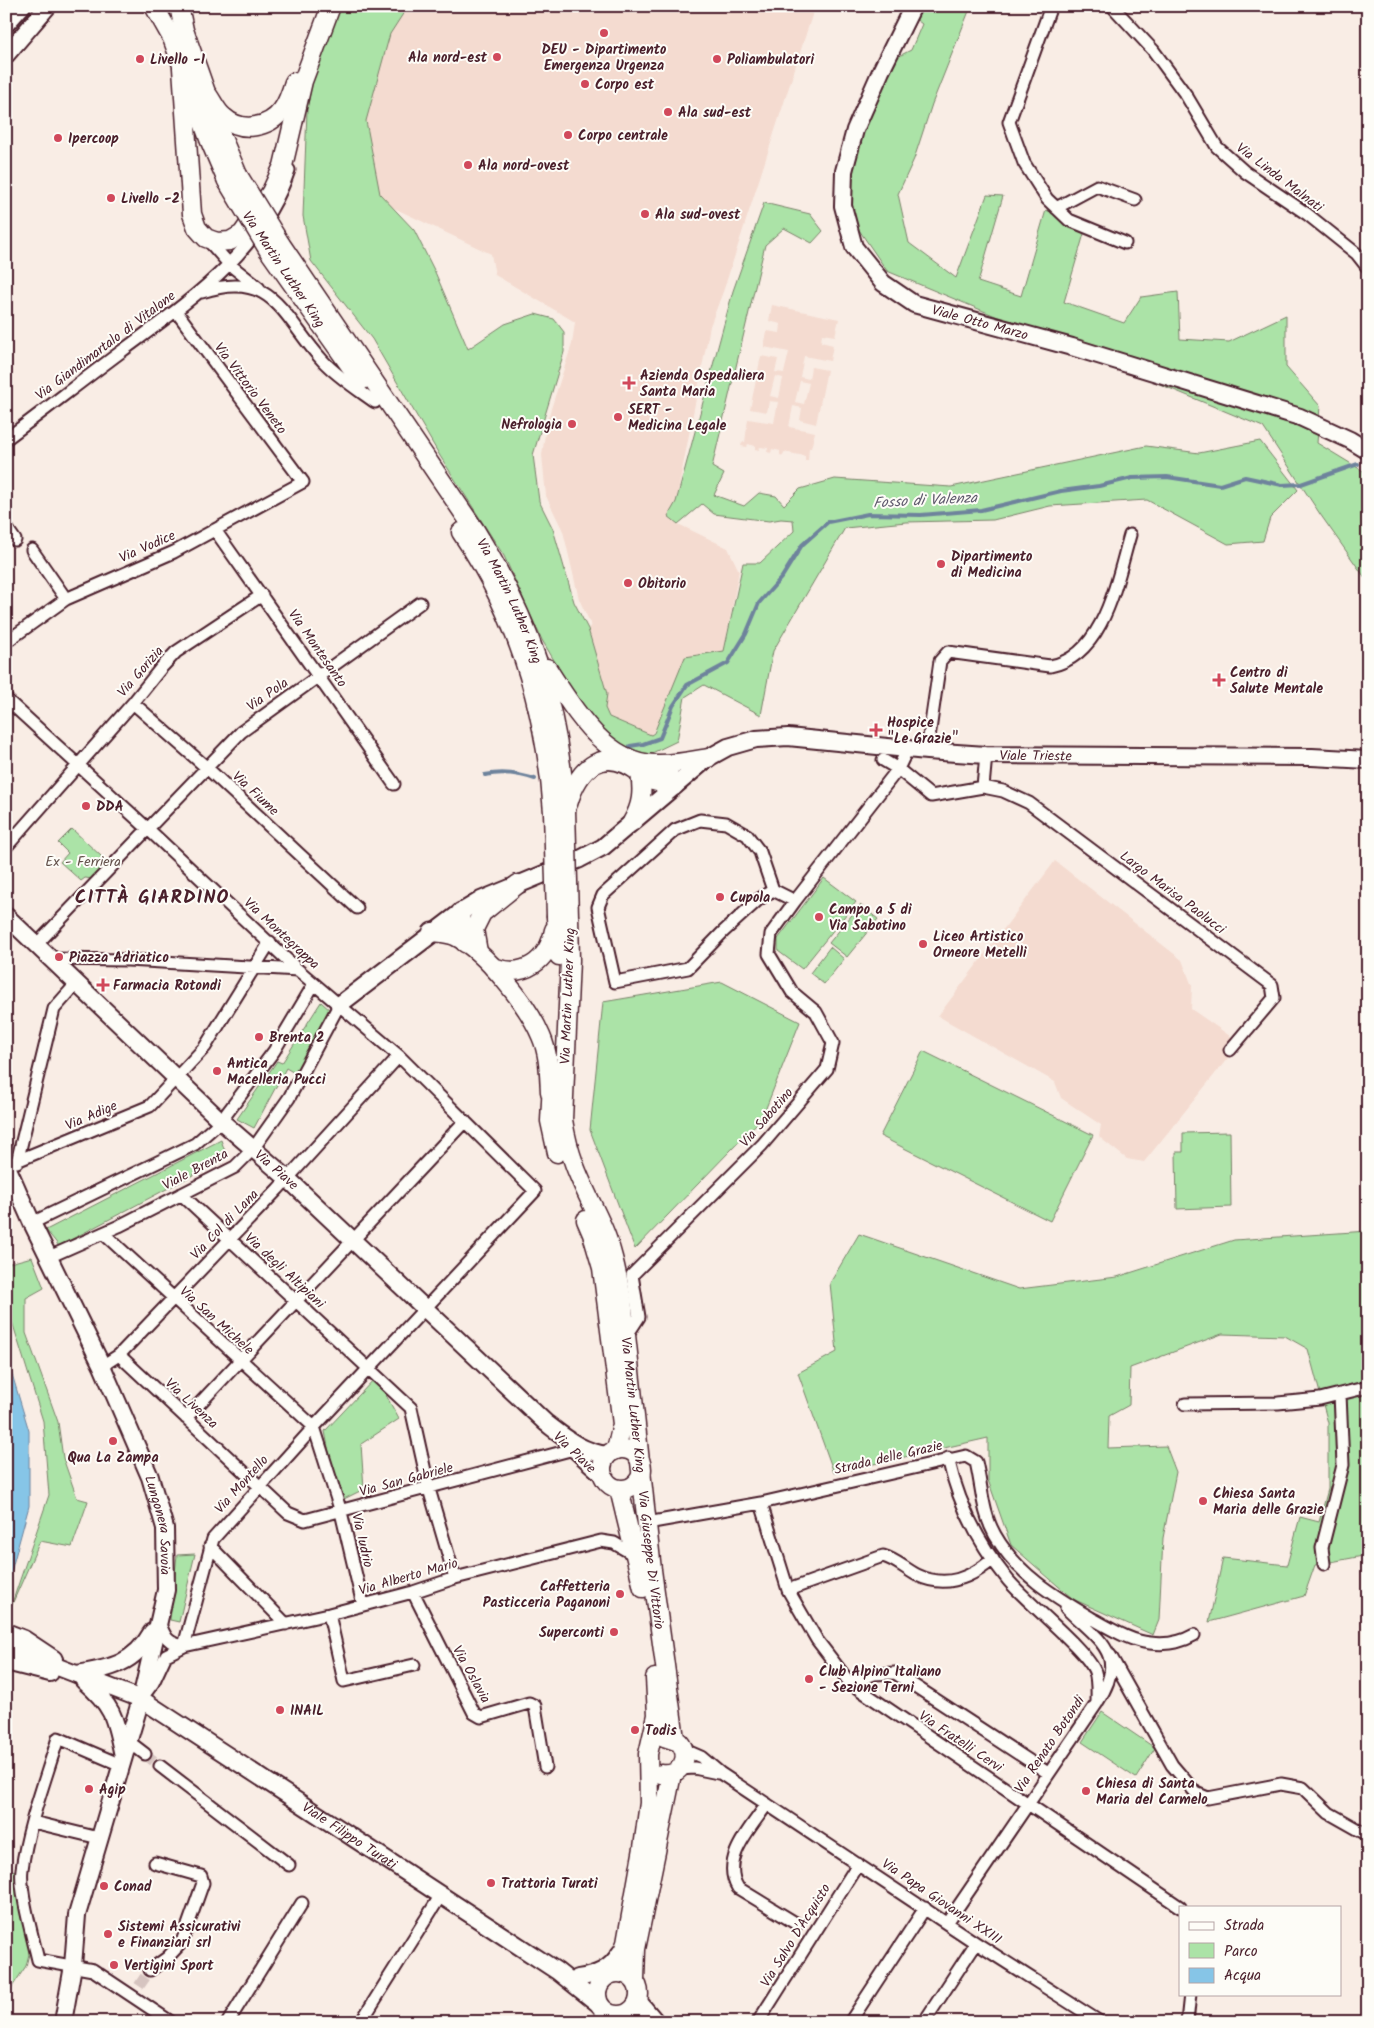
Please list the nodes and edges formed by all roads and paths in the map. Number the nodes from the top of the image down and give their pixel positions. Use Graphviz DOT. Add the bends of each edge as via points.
graph roads {
  1 [pos="22,6"];
  2 [pos="48,6"];
  3 [pos="154,6"];
  4 [pos="179,6"];
  5 [pos="330,6"];
  6 [pos="913,6"];
  7 [pos="1051,6"];
  8 [pos="1112,6"];
  9 [pos="6,24"];
  10 [pos="6,55"];
  11 [pos="182,68"];
  12 [pos="208,95"];
  13 [pos="296,116"];
  14 [pos="233,178"];
  15 [pos="1136,200"];
  16 [pos="1056,208"];
  17 [pos="206,238"];
  18 [pos="1125,243"];
  19 [pos="274,247"];
  20 [pos="230,264"];
  21 [pos="1368,268"];
  22 [pos="198,294"];
  23 [pos="266,294"];
  24 [pos="176,310"];
  25 [pos="375,402"];
  26 [pos="6,438"];
  27 [pos="1368,451"];
  28 [pos="303,482"];
  29 [pos="6,527"];
  30 [pos="215,530"];
  31 [pos="1130,535"];
  32 [pos="15,540"];
  33 [pos="32,550"];
  34 [pos="262,594"];
  35 [pos="66,599"];
  36 [pos="420,603"];
  37 [pos="6,642"];
  38 [pos="534,647"];
  39 [pos="319,676"];
  40 [pos="6,699"];
  41 [pos="133,703"];
  42 [pos="869,746"];
  43 [pos="907,750"];
  44 [pos="927,752"];
  45 [pos="986,754"];
  46 [pos="708,758"];
  47 [pos="883,760"];
  48 [pos="1368,760"];
  49 [pos="78,765"];
  50 [pos="207,768"];
  51 [pos="647,769"];
  52 [pos="898,769"];
  53 [pos="394,784"];
  54 [pos="886,784"];
  55 [pos="674,786"];
  56 [pos="983,787"];
  57 [pos="560,811"];
  58 [pos="632,822"];
  59 [pos="148,828"];
  60 [pos="6,846"];
  61 [pos="518,884"];
  62 [pos="773,890"];
  63 [pos="795,901"];
  64 [pos="356,908"];
  65 [pos="461,912"];
  66 [pos="6,916"];
  67 [pos="563,917"];
  68 [pos="432,932"];
  69 [pos="472,941"];
  70 [pos="270,942"];
  71 [pos="36,945"];
  72 [pos="50,959"];
  73 [pos="493,967"];
  74 [pos="256,968"];
  75 [pos="298,970"];
  76 [pos="77,983"];
  77 [pos="314,984"];
  78 [pos="339,1005"];
  79 [pos="1230,1050"];
  80 [pos="400,1056"];
  81 [pos="178,1079"];
  82 [pos="550,1092"];
  83 [pos="221,1120"];
  84 [pos="465,1121"];
  85 [pos="254,1149"];
  86 [pos="10,1164"];
  87 [pos="288,1178"];
  88 [pos="535,1191"];
  89 [pos="181,1194"];
  90 [pos="32,1223"];
  91 [pos="103,1233"];
  92 [pos="352,1238"];
  93 [pos="230,1240"];
  94 [pos="49,1258"];
  95 [pos="172,1299"];
  96 [pos="295,1300"];
  97 [pos="425,1308"];
  98 [pos="626,1337"];
  99 [pos="119,1355"];
  100 [pos="240,1361"];
  101 [pos="102,1366"];
  102 [pos="367,1369"];
  103 [pos="1368,1387"];
  104 [pos="1340,1394"];
  105 [pos="1185,1404"];
  106 [pos="186,1418"];
  107 [pos="546,1423"];
  108 [pos="314,1426"];
  109 [pos="570,1450"];
  110 [pos="612,1453"];
  111 [pos="948,1458"];
  112 [pos="642,1468"];
  113 [pos="612,1484"];
  114 [pos="260,1486"];
  115 [pos="429,1488"];
  116 [pos="761,1503"];
  117 [pos="341,1512"];
  118 [pos="647,1522"];
  119 [pos="210,1546"];
  120 [pos="636,1556"];
  121 [pos="993,1559"];
  122 [pos="1324,1564"];
  123 [pos="454,1578"];
  124 [pos="788,1590"];
  125 [pos="413,1592"];
  126 [pos="1054,1596"];
  127 [pos="363,1605"];
  128 [pos="329,1614"];
  129 [pos="159,1621"];
  130 [pos="286,1624"];
  131 [pos="6,1632"];
  132 [pos="1194,1635"];
  133 [pos="184,1646"];
  134 [pos="14,1653"];
  135 [pos="1110,1655"];
  136 [pos="414,1665"];
  137 [pos="76,1674"];
  138 [pos="850,1683"];
  139 [pos="141,1700"];
  140 [pos="1097,1703"];
  141 [pos="652,1745"];
  142 [pos="680,1745"];
  143 [pos="124,1754"];
  144 [pos="145,1754"];
  145 [pos="650,1764"];
  146 [pos="160,1766"];
  147 [pos="545,1767"];
  148 [pos="676,1772"];
  149 [pos="720,1773"];
  150 [pos="1048,1773"];
  151 [pos="767,1804"];
  152 [pos="1027,1804"];
  153 [pos="33,1822"];
  154 [pos="1368,1835"];
  155 [pos="99,1838"];
  156 [pos="156,1863"];
  157 [pos="858,1864"];
  158 [pos="289,1865"];
  159 [pos="441,1895"];
  160 [pos="302,1903"];
  161 [pos="1179,1906"];
  162 [pos="925,1908"];
  163 [pos="947,1923"];
  164 [pos="797,1924"];
  165 [pos="626,1943"];
  166 [pos="976,1943"];
  167 [pos="72,1966"];
  168 [pos="150,1970"];
  169 [pos="557,1971"];
  170 [pos="610,1975"];
  171 [pos="578,1978"];
  172 [pos="635,1980"];
  173 [pos="139,1986"];
  174 [pos="132,1996"];
  175 [pos="1190,1996"];
  176 [pos="638,2001"];
  177 [pos="604,2013"];
  178 [pos="1187,2017"];
  179 [pos="627,2019"];
  180 [pos="230,2021"];
  181 [pos="63,2022"];
  182 [pos="171,2022"];
  183 [pos="361,2022"];
  184 [pos="656,2022"];
  185 [pos="758,2022"];
  186 [pos="850,2022"];
  187 [pos="924,2022"];
  188 [pos="1100,2022"];
  189 [pos="1182,2022"];
  1 -- 9 [label="street"];
  2 -- 10 [label="street"];
  3 -- 11 [label="main road, Via Martin Luther King" via="172,38"];
  4 -- 12 [label="main road, Via Martin Luther King" via="184,30"];
  5 -- 12 [label="main road" via="310,38 287,103 272,120 260,126 235,124 223,117"];
  5 -- 13 [label="main road" via="303,81"];
  6 -- 27 [label="street, Viale Otto Marzo" via="855,130 844,171 843,206 854,247 883,283 914,304 1072,347 1300,417"];
  7 -- 16 [label="street" via="1009,122 1024,163"];
  8 -- 21 [label="street, Via Linda Malnati" via="1153,50 1186,95 1217,147 1245,172 1358,254"];
  11 -- 14 [label="main road, Via Martin Luther King"];
  11 -- 17 [label="main road" via="192,214 197,228"];
  12 -- 14 [label="main road, Via Martin Luther King"];
  13 -- 17 [label="main road" via="271,192 242,234 230,241 217,242"];
  13 -- 20 [label="street, Via Giandimartalo di Vitalone" via="290,168 280,197 248,245"];
  14 -- 19 [label="main road, Via Martin Luther King, bridge"];
  15 -- 16 [label="street" via="1098,186"];
  16 -- 18 [label="street" via="1068,220"];
  17 -- 20 [label="street, Via Giandimartalo di Vitalone"];
  19 -- 25 [label="main road, Via Martin Luther King"];
  19 -- 38 [label="main road, Via Martin Luther King" via="475,530 504,579"];
  20 -- 22 [label="street, Via Giandimartalo di Vitalone"];
  20 -- 23 [label="street, Via Giandimartalo di Vitalone"];
  22 -- 23 [label="street, Via Giandimartalo di Vitalone" via="223,285 245,286"];
  22 -- 24 [label="street, Via Giandimartalo di Vitalone"];
  23 -- 25 [label="street, Via Giandimartalo di Vitalone" via="280,306 322,360"];
  24 -- 26 [label="street, Via Giandimartalo di Vitalone"];
  24 -- 28 [label="street, Via Vittorio Veneto"];
  25 -- 57 [label="main road, Via Martin Luther King" via="465,537 506,610 535,694"];
  28 -- 30 [label="street, Via Vodice"];
  29 -- 32 [label="street"];
  30 -- 34 [label="street, Via Montesanto"];
  30 -- 35 [label="street, Via Vodice" via="174,552"];
  31 -- 44 [label="street" via="1105,618 1094,636 1063,664 1050,666 948,652 940,661"];
  33 -- 35 [label="street"];
  34 -- 39 [label="street, Via Montesanto"];
  34 -- 41 [label="street, Via Gorizia" via="176,652"];
  35 -- 37 [label="street, Via Vodice"];
  36 -- 39 [label="street, Via Pola"];
  38 -- 51 [label="main road" via="593,734"];
  38 -- 57 [label="main road, Via Martin Luther King" via="557,729"];
  39 -- 50 [label="street, Via Pola" via="241,732"];
  39 -- 53 [label="street, Via Montesanto"];
  40 -- 49 [label="street, Via Montegrappa"];
  41 -- 49 [label="street, Via Gorizia"];
  41 -- 50 [label="street, Via Fiume"];
  42 -- 43 [label="street, Viale Trieste"];
  42 -- 46 [label="street, Viale Trieste" via="788,737 756,739 728,747"];
  42 -- 47 [label="street, Largo Marisa Paolucci"];
  43 -- 44 [label="street, Viale Trieste"];
  43 -- 52 [label="street"];
  44 -- 45 [label="street, Viale Trieste"];
  45 -- 48 [label="street, Viale Trieste"];
  45 -- 56 [label="street"];
  46 -- 51 [label="main road"];
  46 -- 55 [label="street, Viale Trieste"];
  47 -- 52 [label="street, Largo Marisa Paolucci"];
  47 -- 54 [label="street"];
  49 -- 59 [label="street, Via Montegrappa"];
  49 -- 60 [label="street, Via Gorizia"];
  50 -- 59 [label="street, Via Pola"];
  50 -- 64 [label="street, Via Fiume"];
  51 -- 55 [label="main road" via="665,770"];
  51 -- 57 [label="main road" via="610,759 595,763 582,773"];
  51 -- 58 [label="main road" via="642,801"];
  52 -- 54 [label="street"];
  52 -- 56 [label="street, Largo Marisa Paolucci" via="931,796"];
  54 -- 63 [label="street"];
  55 -- 58 [label="street, Viale Trieste"];
  56 -- 79 [label="street, Largo Marisa Paolucci" via="1003,791 1029,804 1272,985 1274,998"];
  57 -- 67 [label="main road, Via Martin Luther King, bridge"];
  58 -- 61 [label="street, Viale Trieste" via="603,847"];
  59 -- 70 [label="street, Via Montegrappa"];
  59 -- 71 [label="street, Via Pola"];
  61 -- 65 [label="street, Viale Trieste"];
  61 -- 69 [label="main road" via="482,913"];
  62 -- 62 [label="street" via="760,852 747,835 726,824 700,820 675,830 603,895 598,908 615,982 688,968 723,932"];
  62 -- 63 [label="street"];
  63 -- 98 [label="street, Via Sabotino" via="771,934 769,954 792,992 816,1012 833,1043 827,1069 762,1145 632,1275 639,1317"];
  65 -- 68 [label="street, Viale Trieste"];
  65 -- 69 [label="main road" via="459,927"];
  66 -- 71 [label="street, Via Piave"];
  67 -- 73 [label="main road" via="546,953 533,967 515,972"];
  67 -- 82 [label="main road, Via Martin Luther King"];
  67 -- 98 [label="main road, Via Martin Luther King" via="570,960 563,1120 576,1173 604,1230 615,1265"];
  68 -- 69 [label="main road"];
  68 -- 78 [label="street, Viale Trieste"];
  69 -- 73 [label="main road"];
  70 -- 74 [label="street, Via Adige"];
  70 -- 75 [label="street, Via Montegrappa"];
  71 -- 72 [label="street, Via Piave"];
  72 -- 74 [label="street"];
  72 -- 76 [label="street, Via Piave"];
  73 -- 82 [label="main road" via="541,1036 546,1050"];
  74 -- 75 [label="street"];
  74 -- 81 [label="street, Via Adige" via="205,1047"];
  75 -- 77 [label="street, Via Montegrappa"];
  76 -- 81 [label="street, Via Piave"];
  76 -- 86 [label="street" via="54,1009"];
  77 -- 78 [label="street, Via Montegrappa"];
  77 -- 83 [label="street, Viale Brenta" via="274,1051"];
  78 -- 80 [label="street, Via Montegrappa"];
  78 -- 85 [label="street, Viale Brenta" via="289,1098"];
  80 -- 84 [label="street, Via Montegrappa"];
  80 -- 87 [label="street, Via Col di Lana"];
  81 -- 83 [label="street, Via Piave"];
  81 -- 86 [label="street, Via Adige" via="150,1106"];
  82 -- 110 [label="main road, Via Martin Luther King" via="550,1121 555,1148 592,1234 602,1268 622,1424"];
  83 -- 85 [label="street, Via Piave"];
  83 -- 90 [label="street, Viale Brenta" via="195,1144"];
  84 -- 88 [label="street, Via Montegrappa"];
  84 -- 92 [label="street"];
  85 -- 87 [label="street, Via Piave"];
  85 -- 89 [label="street, Viale Brenta" via="235,1167"];
  86 -- 90 [label="street, Lungonera Savoia"];
  87 -- 92 [label="street, Via Piave"];
  87 -- 93 [label="street, Via Col di Lana"];
  88 -- 97 [label="street, Via Montello"];
  89 -- 91 [label="street, Viale Brenta"];
  89 -- 93 [label="street, Via degli Altipiani"];
  90 -- 94 [label="street, Lungonera Savoia"];
  91 -- 94 [label="street, Viale Brenta"];
  91 -- 95 [label="street, Via San Michele"];
  92 -- 96 [label="street"];
  92 -- 97 [label="street, Via Piave"];
  93 -- 95 [label="street, Via Col di Lana"];
  93 -- 96 [label="street, Via degli Altipiani"];
  94 -- 101 [label="street, Lungonera Savoia"];
  95 -- 99 [label="street, Via Col di Lana"];
  95 -- 100 [label="street, Via San Michele"];
  96 -- 100 [label="street"];
  96 -- 102 [label="street, Via degli Altipiani"];
  97 -- 102 [label="street, Via Montello"];
  97 -- 107 [label="street, Via Piave"];
  98 -- 112 [label="main road, Via Martin Luther King"];
  99 -- 101 [label="street"];
  99 -- 106 [label="street, Via Livenza"];
  100 -- 106 [label="street"];
  100 -- 108 [label="street, Via San Michele"];
  101 -- 129 [label="street, Lungonera Savoia" via="150,1477 165,1528 166,1590"];
  102 -- 108 [label="street, Via Montello"];
  102 -- 115 [label="street, Via degli Altipiani" via="411,1408"];
  103 -- 104 [label="street"];
  104 -- 105 [label="street" via="1278,1403"];
  104 -- 122 [label="street" via="1343,1465 1322,1548"];
  106 -- 114 [label="street, Via Livenza"];
  107 -- 109 [label="street, Via Piave"];
  107 -- 110 [label="street, Via Piave" via="591,1453"];
  108 -- 114 [label="street, Via Montello"];
  108 -- 117 [label="street, Via Iudrio"];
  109 -- 113 [label="street, Via Piave"];
  109 -- 115 [label="street, Via San Gabriele"];
  110 -- 112 [label="main road, Via Martin Luther King" via="628,1450"];
  110 -- 113 [label="main road, Via Piave" via="602,1466"];
  111 -- 116 [label="street, Strada delle Grazie"];
  111 -- 121 [label="street, Via Renato Botondi" via="961,1506"];
  111 -- 126 [label="street, Strada delle Grazie" via="966,1456 976,1462 985,1513 994,1533 1004,1550"];
  112 -- 113 [label="main road, Via Giuseppe Di Vittorio" via="639,1479 630,1487"];
  112 -- 118 [label="main road, Via Giuseppe Di Vittorio"];
  113 -- 120 [label="main road, Via Giuseppe Di Vittorio"];
  114 -- 117 [label="street, Via San Gabriele" via="297,1518 305,1520"];
  114 -- 119 [label="street, Via Montello"];
  115 -- 117 [label="street, Via San Gabriele"];
  115 -- 123 [label="street, Via degli Altipiani"];
  116 -- 118 [label="street, Strada delle Grazie"];
  116 -- 124 [label="street, Via Fratelli Cervi"];
  117 -- 127 [label="street, Via Iudrio"];
  118 -- 142 [label="main road, Via Giuseppe Di Vittorio"];
  119 -- 130 [label="street"];
  119 -- 133 [label="street, Via Montello"];
  120 -- 123 [label="street, Via Alberto Mario" via="614,1543 601,1541"];
  120 -- 141 [label="main road, Via Giuseppe Di Vittorio" via="641,1572 656,1688 657,1715"];
  121 -- 124 [label="street" via="976,1574 941,1581 916,1575 894,1559 883,1556"];
  121 -- 140 [label="street, Via Renato Botondi" via="1015,1588 1079,1650 1094,1670"];
  123 -- 125 [label="street, Via Alberto Mario"];
  124 -- 138 [label="street, Via Fratelli Cervi" via="817,1640"];
  125 -- 127 [label="street, Via Alberto Mario"];
  125 -- 147 [label="street, Via Oslavia" via="474,1713 481,1716 529,1704 535,1706"];
  126 -- 132 [label="street, Strada delle Grazie" via="1132,1639 1167,1644 1182,1642"];
  126 -- 135 [label="street, Strada delle Grazie"];
  127 -- 128 [label="street, Via Alberto Mario"];
  128 -- 130 [label="street, Via Alberto Mario"];
  128 -- 136 [label="street" via="344,1681"];
  129 -- 133 [label="street" via="166,1639"];
  129 -- 137 [label="street" via="143,1647 128,1660 113,1667"];
  129 -- 139 [label="street, Lungonera Savoia"];
  130 -- 133 [label="street, Via Alberto Mario"];
  131 -- 134 [label="street"];
  133 -- 139 [label="street, Via Alberto Mario" via="166,1655"];
  134 -- 137 [label="street"];
  134 -- 137 [label="street" via="51,1673"];
  135 -- 140 [label="street" via="1112,1667 1108,1686"];
  135 -- 154 [label="street, Strada delle Grazie" via="1172,1764 1196,1794 1208,1798 1281,1784 1292,1785 1303,1788 1329,1813"];
  137 -- 139 [label="street, Viale Filippo Turati"];
  137 -- 143 [label="street" via="103,1698 116,1719"];
  138 -- 150 [label="street, Via Fratelli Cervi" via="874,1674 895,1674"];
  138 -- 152 [label="street, Via Fratelli Cervi"];
  139 -- 143 [label="street, Lungonera Savoia"];
  139 -- 159 [label="street, Viale Filippo Turati"];
  140 -- 150 [label="street, Via Renato Botondi"];
  141 -- 142 [label="main road" via="665,1737"];
  141 -- 145 [label="main road, Via Giuseppe Di Vittorio" via="648,1754"];
  142 -- 148 [label="main road, Via Giuseppe Di Vittorio" via="685,1760"];
  142 -- 149 [label="street, Via Papa Giovanni XXIII"];
  143 -- 144 [label="street"];
  143 -- 153 [label="street" via="58,1738"];
  143 -- 155 [label="street, Lungonera Savoia"];
  145 -- 148 [label="main road" via="662,1774"];
  145 -- 165 [label="main road, Via Giuseppe Di Vittorio" via="648,1812"];
  146 -- 158 [label="street"];
  148 -- 149 [label="street, Via Papa Giovanni XXIII" via="694,1768"];
  148 -- 172 [label="main road, Via Giuseppe Di Vittorio" via="636,1949"];
  149 -- 151 [label="street, Via Papa Giovanni XXIII"];
  150 -- 152 [label="street, Via Renato Botondi"];
  151 -- 157 [label="street, Via Papa Giovanni XXIII"];
  151 -- 164 [label="street" via="737,1850 732,1870 734,1881 738,1888"];
  152 -- 161 [label="street, Via Fratelli Cervi"];
  152 -- 163 [label="street, Via Renato Botondi"];
  153 -- 155 [label="street"];
  153 -- 167 [label="street" via="22,1870 38,1960"];
  155 -- 167 [label="street, Lungonera Savoia" via="77,1915"];
  156 -- 168 [label="street" via="201,1876 203,1883 182,1942"];
  157 -- 162 [label="street, Via Papa Giovanni XXIII"];
  157 -- 185 [label="street, Via Salvo D'Acquisto"];
  159 -- 169 [label="street, Viale Filippo Turati"];
  159 -- 183 [label="street"];
  160 -- 180 [label="street"];
  162 -- 163 [label="street, Via Papa Giovanni XXIII"];
  162 -- 186 [label="street"];
  163 -- 166 [label="street, Via Papa Giovanni XXIII"];
  165 -- 170 [label="main road, Via Giuseppe Di Vittorio"];
  165 -- 171 [label="street" via="615,1962 604,1971"];
  166 -- 187 [label="street"];
  166 -- 188 [label="street, Via Papa Giovanni XXIII"];
  167 -- 174 [label="street" via="93,1970"];
  167 -- 181 [label="street, Lungonera Savoia"];
  169 -- 171 [label="street, Viale Filippo Turati"];
  169 -- 177 [label="street, Viale Filippo Turati"];
  170 -- 171 [label="street, Viale Filippo Turati"];
  170 -- 172 [label="main road" via="626,1974"];
  170 -- 177 [label="main road, Via Giuseppe Di Vittorio" via="600,1982 597,1994"];
  172 -- 176 [label="main road, Via Giuseppe Di Vittorio" via="639,1988"];
  173 -- 174 [label="street"];
  174 -- 182 [label="street"];
  175 -- 178 [label="street"];
  176 -- 179 [label="main road"];
  176 -- 184 [label="street"];
  177 -- 179 [label="main road"];
  178 -- 189 [label="street"];
}
